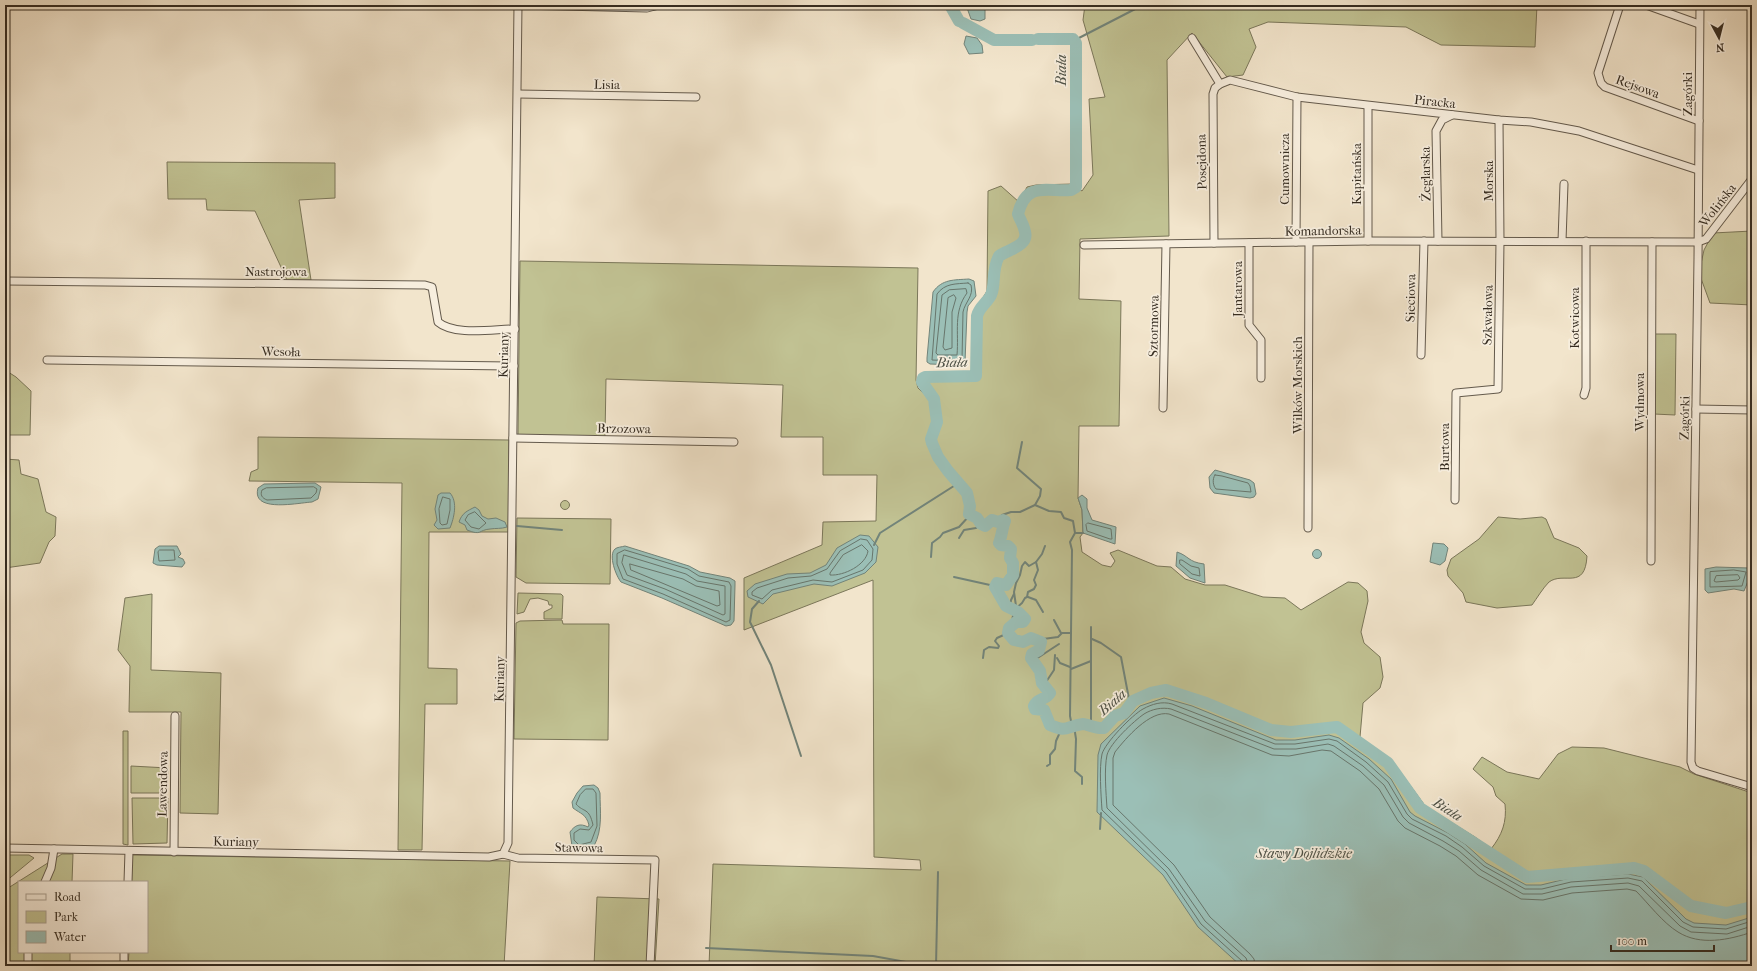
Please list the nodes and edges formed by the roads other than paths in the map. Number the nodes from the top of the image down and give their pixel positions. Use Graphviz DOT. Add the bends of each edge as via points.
graph roads {
  1 [pos="518,5"];
  2 [pos="659,5"];
  3 [pos="1620,5"];
  4 [pos="1646,5"];
  5 [pos="1700,5"];
  6 [pos="1699,24"];
  7 [pos="1192,38"];
  8 [pos="1220,84"];
  9 [pos="518,94"];
  10 [pos="696,97"];
  11 [pos="1297,97"];
  12 [pos="1368,106"];
  13 [pos="1453,115"];
  14 [pos="1500,120"];
  15 [pos="1699,121"];
  16 [pos="1698,170"];
  17 [pos="1752,179"];
  18 [pos="1564,184"];
  19 [pos="1368,241"];
  20 [pos="1500,241"];
  21 [pos="1562,241"];
  22 [pos="1586,241"];
  23 [pos="1296,242"];
  24 [pos="1309,242"];
  25 [pos="1424,242"];
  26 [pos="1438,242"];
  27 [pos="1652,242"];
  28 [pos="1698,242"];
  29 [pos="1214,243"];
  30 [pos="1250,243"];
  31 [pos="1166,244"];
  32 [pos="1084,245"];
  33 [pos="5,281"];
  34 [pos="515,329"];
  35 [pos="1421,355"];
  36 [pos="47,360"];
  37 [pos="514,366"];
  38 [pos="1261,378"];
  39 [pos="1456,393"];
  40 [pos="1584,395"];
  41 [pos="1163,408"];
  42 [pos="1696,409"];
  43 [pos="1752,410"];
  44 [pos="513,438"];
  45 [pos="734,442"];
  46 [pos="1455,500"];
  47 [pos="1308,528"];
  48 [pos="1651,561"];
  49 [pos="175,716"];
  50 [pos="1752,787"];
  51 [pos="5,848"];
  52 [pos="129,851"];
  53 [pos="174,852"];
  54 [pos="53,853"];
  55 [pos="504,854"];
  56 [pos="45,881"];
  57 [pos="128,881"];
  58 [pos="28,953"];
  59 [pos="124,953"];
  60 [pos="28,966"];
  61 [pos="124,966"];
  62 [pos="650,966"];
  1 -- 2 [label="street" via="647,8"];
  1 -- 9 [label="street, Kuriany"];
  3 -- 15 [label="street, Rejsowa" via="1598,73 1601,83 1605,87"];
  4 -- 6 [label="street"];
  5 -- 6 [label="street, Zagórki"];
  6 -- 15 [label="street, Zagórki"];
  7 -- 8 [label="street"];
  8 -- 11 [label="street, Piracka" via="1224,81 1235,81"];
  8 -- 29 [label="street, Posejdona" via="1213,94"];
  9 -- 10 [label="street, Lisia"];
  9 -- 34 [label="street, Kuriany"];
  11 -- 12 [label="street, Piracka"];
  11 -- 23 [label="street, Cumownicza"];
  12 -- 13 [label="street, Piracka"];
  12 -- 19 [label="street, Kapitańska"];
  13 -- 14 [label="street, Piracka"];
  13 -- 26 [label="street, Żeglarska" via="1442,120 1436,131"];
  14 -- 16 [label="street, Piracka" via="1531,122 1579,131"];
  14 -- 20 [label="street, Morska"];
  15 -- 16 [label="street, Zagórki"];
  16 -- 28 [label="street, Zagórki"];
  17 -- 28 [label="street, Wolińska" via="1706,239"];
  18 -- 21 [label="street"];
  19 -- 24 [label="street, Komandorska"];
  19 -- 25 [label="street, Komandorska"];
  20 -- 21 [label="street, Komandorska"];
  20 -- 26 [label="street, Komandorska"];
  20 -- 39 [label="street, Szkwałowa" via="1498,389"];
  21 -- 22 [label="street, Komandorska"];
  22 -- 27 [label="street, Komandorska"];
  22 -- 40 [label="street, Kotwicowa"];
  23 -- 24 [label="street, Komandorska"];
  23 -- 30 [label="street, Komandorska"];
  24 -- 47 [label="street, Wilków Morskich"];
  25 -- 26 [label="street, Komandorska"];
  25 -- 35 [label="street, Sieciowa"];
  27 -- 28 [label="street, Komandorska"];
  27 -- 48 [label="street, Wydmowa"];
  28 -- 42 [label="street, Zagórki"];
  29 -- 30 [label="street, Komandorska"];
  29 -- 31 [label="street, Komandorska"];
  30 -- 38 [label="street, Jantarowa" via="1249,325 1261,340"];
  31 -- 32 [label="street, Komandorska"];
  31 -- 41 [label="street, Sztormowa"];
  33 -- 34 [label="street, Nastrojowa" via="425,285 432,287 438,322 442,325 456,330"];
  34 -- 37 [label="street, Kuriany"];
  36 -- 37 [label="street, Wesoła"];
  37 -- 44 [label="street, Kuriany"];
  39 -- 46 [label="street, Burtowa"];
  42 -- 43 [label="street"];
  42 -- 50 [label="street, Zagórki" via="1691,762 1698,771"];
  44 -- 45 [label="street, Brzozowa"];
  44 -- 55 [label="street, Kuriany" via="508,836"];
  49 -- 53 [label="street, Lawendowa"];
  51 -- 54 [label="street, Kuriany"];
  52 -- 53 [label="street, Kuriany"];
  52 -- 54 [label="street, Kuriany"];
  52 -- 57 [label="street"];
  53 -- 55 [label="street, Kuriany" via="489,857"];
  54 -- 56 [label="street"];
  55 -- 62 [label="street, Stawowa" via="518,858 656,860"];
  58 -- 60 [label="street"];
  59 -- 61 [label="street"];
}
